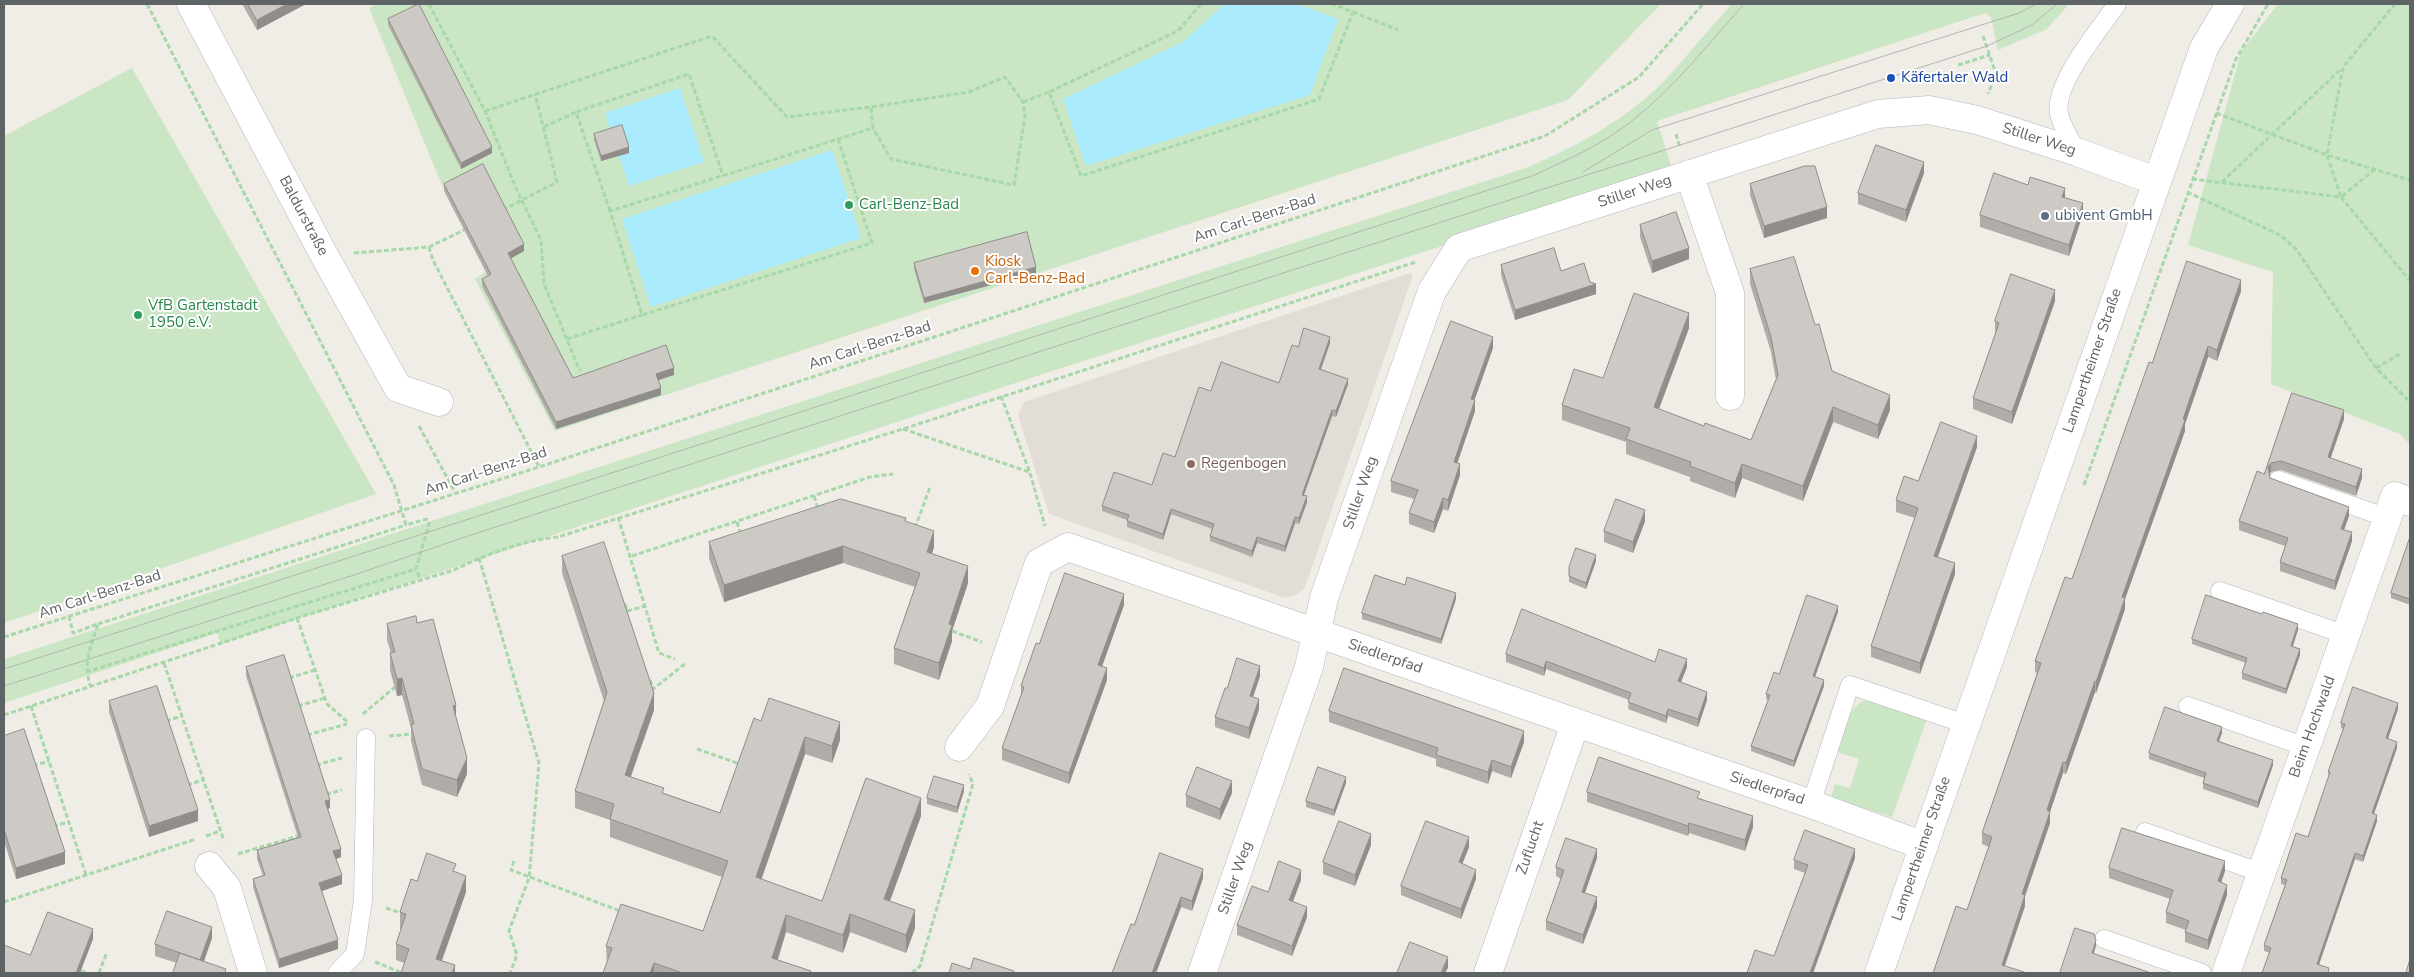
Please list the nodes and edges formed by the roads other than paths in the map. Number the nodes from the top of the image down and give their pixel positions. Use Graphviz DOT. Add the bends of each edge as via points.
graph roads {
  1 [pos="191,4"];
  2 [pos="2117,4"];
  3 [pos="2230,4"];
  4 [pos="2077,152"];
  5 [pos="1689,174"];
  6 [pos="2156,181"];
  7 [pos="1730,396"];
  8 [pos="439,402"];
  9 [pos="2278,480"];
  10 [pos="2410,502"];
  11 [pos="2388,518"];
  12 [pos="2220,591"];
  13 [pos="1317,632"];
  14 [pos="2346,635"];
  15 [pos="2188,706"];
  16 [pos="1575,724"];
  17 [pos="1965,724"];
  18 [pos="366,738"];
  19 [pos="2306,747"];
  20 [pos="959,748"];
  21 [pos="1811,804"];
  22 [pos="2145,832"];
  23 [pos="1924,846"];
  24 [pos="219,861"];
  25 [pos="2262,873"];
  26 [pos="2104,939"];
  27 [pos="253,973"];
  28 [pos="337,973"];
  29 [pos="1202,973"];
  30 [pos="1488,973"];
  31 [pos="1879,973"];
  32 [pos="2202,973"];
  33 [pos="2226,973"];
  1 -- 8 [label="street, Baldurstraße" via="398,388"];
  2 -- 4 [label="lane" via="2067,78 2059,98 2062,124"];
  3 -- 6 [label="street, Lampertheimer Straße" via="2204,48"];
  4 -- 5 [label="street, Stiller Weg" via="1977,120 1929,110 1878,114"];
  4 -- 6 [label="street, Stiller Weg"];
  5 -- 7 [label="street, Stiller Weg" via="1730,293"];
  5 -- 13 [label="street, Stiller Weg" via="1459,248 1432,291 1324,598"];
  6 -- 17 [label="street, Lampertheimer Straße"];
  9 -- 11 [label="lane"];
  10 -- 11 [label="street, Beim Hochwald" via="2395,496"];
  11 -- 14 [label="street, Beim Hochwald"];
  12 -- 14 [label="lane"];
  13 -- 16 [label="street, Siedlerpfad"];
  13 -- 20 [label="street, Siedlerpfad" via="1068,547 1038,563 990,706"];
  13 -- 29 [label="street, Stiller Weg" via="1310,667"];
  14 -- 19 [label="street, Beim Hochwald"];
  15 -- 19 [label="lane"];
  16 -- 21 [label="street, Siedlerpfad"];
  16 -- 30 [label="street, Zuflucht"];
  17 -- 21 [label="lane" via="1850,686"];
  17 -- 23 [label="street, Lampertheimer Straße"];
  18 -- 28 [label="lane" via="363,900 355,954"];
  19 -- 25 [label="street, Beim Hochwald"];
  21 -- 23 [label="street, Siedlerpfad"];
  22 -- 25 [label="lane"];
  23 -- 31 [label="street, Lampertheimer Straße"];
  24 -- 27 [label="street"];
  25 -- 33 [label="street, Beim Hochwald"];
  26 -- 32 [label="lane"];
}
